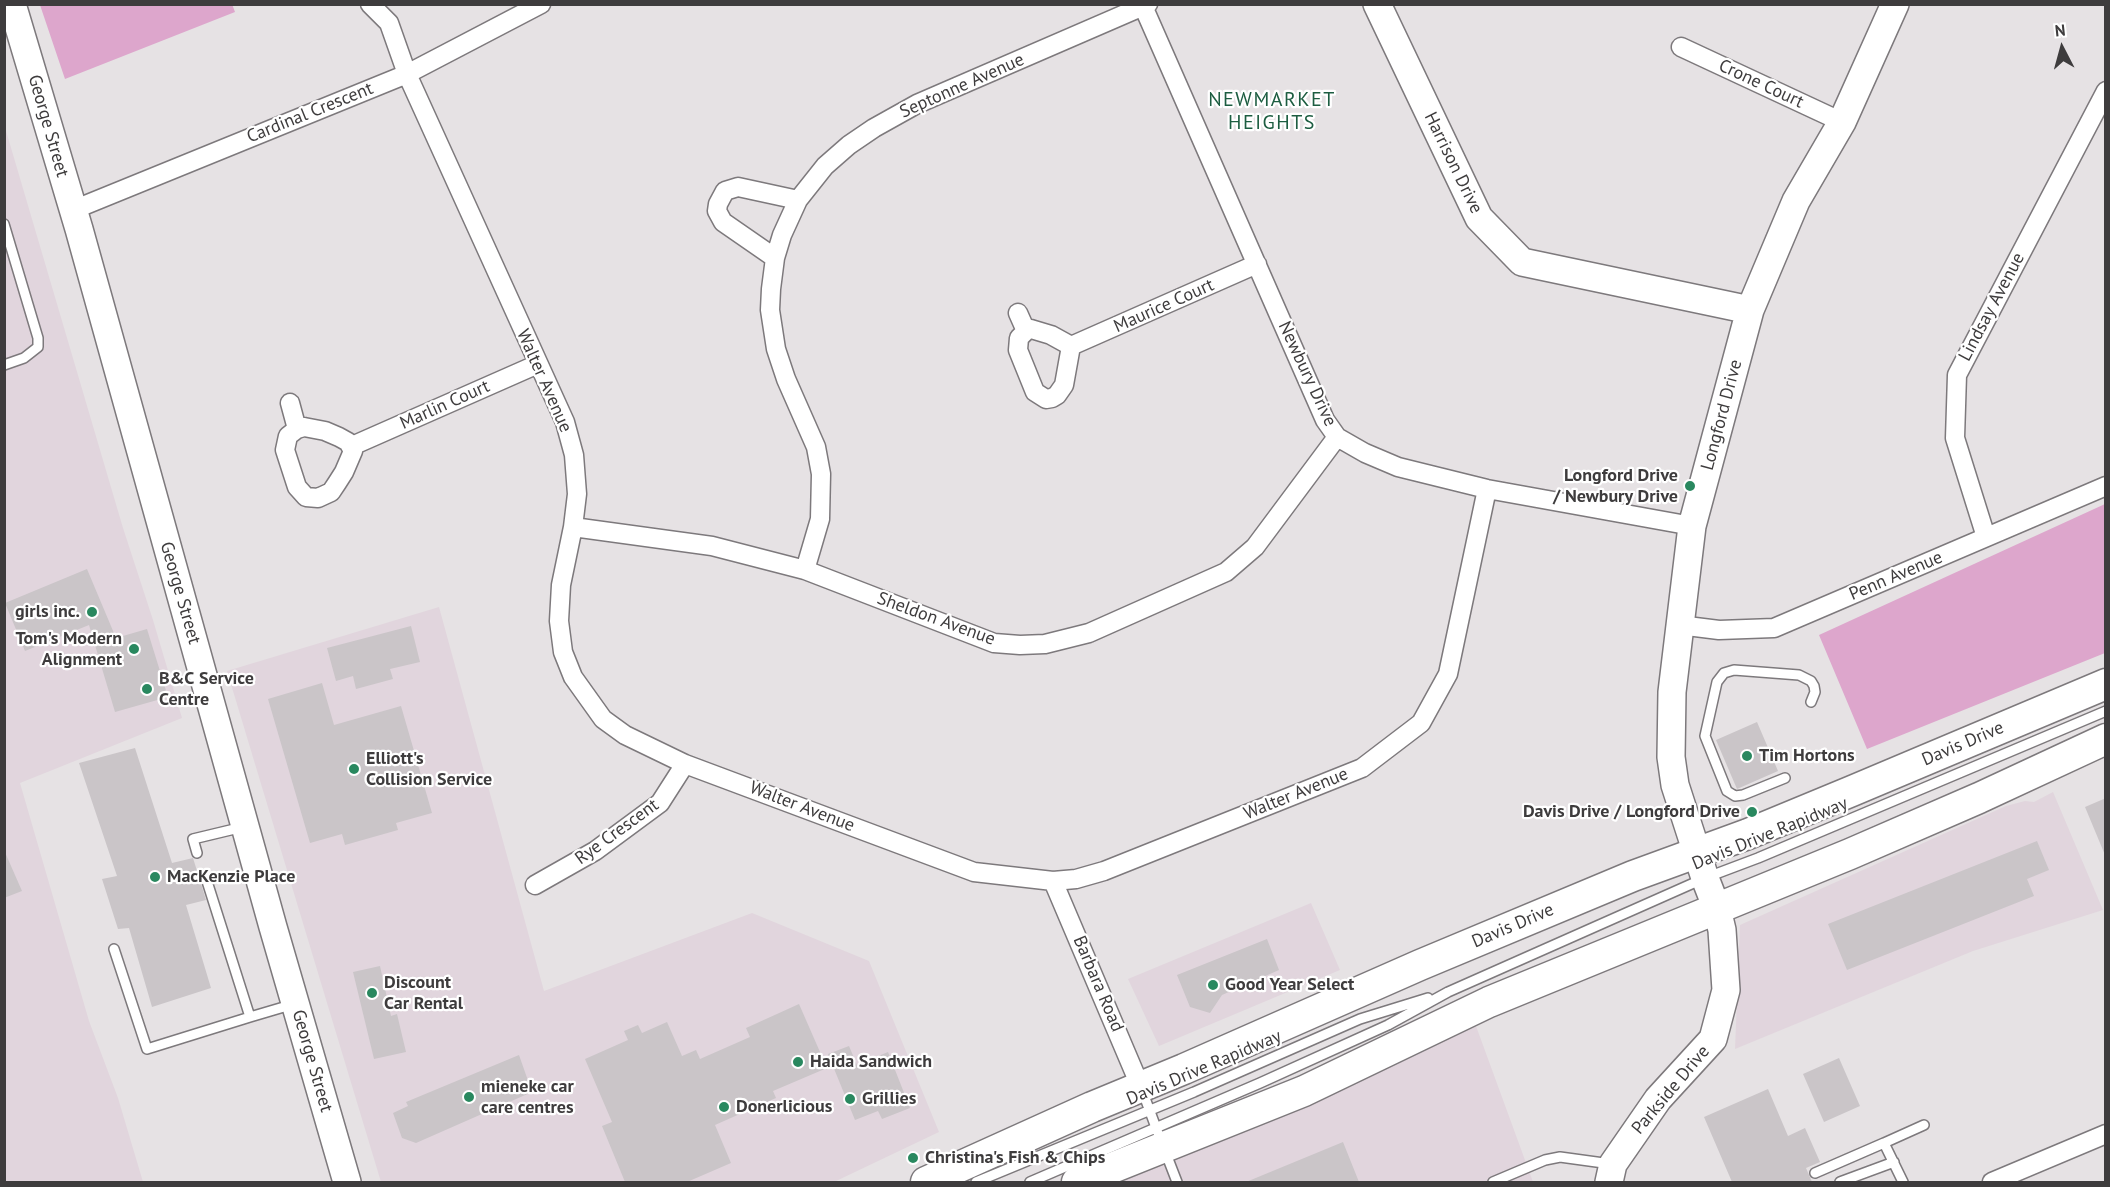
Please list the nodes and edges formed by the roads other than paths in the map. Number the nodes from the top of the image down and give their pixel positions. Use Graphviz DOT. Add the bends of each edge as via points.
graph roads {
  1 [pos="12,4"];
  2 [pos="370,4"];
  3 [pos="541,4"];
  4 [pos="1377,4"];
  5 [pos="1895,4"];
  6 [pos="1145,5"];
  7 [pos="1681,47"];
  8 [pos="407,74"];
  9 [pos="2106,91"];
  10 [pos="1842,122"];
  11 [pos="798,200"];
  12 [pos="73,210"];
  13 [pos="4,224"];
  14 [pos="775,258"];
  15 [pos="1257,264"];
  16 [pos="1750,310"];
  17 [pos="1018,313"];
  18 [pos="1026,331"];
  19 [pos="1071,346"];
  20 [pos="538,364"];
  21 [pos="4,365"];
  22 [pos="290,403"];
  23 [pos="297,429"];
  24 [pos="1338,437"];
  25 [pos="352,446"];
  26 [pos="2106,486"];
  27 [pos="1487,489"];
  28 [pos="1692,526"];
  29 [pos="573,527"];
  30 [pos="1986,537"];
  31 [pos="805,570"];
  32 [pos="1679,625"];
  33 [pos="2106,684"];
  34 [pos="1811,702"];
  35 [pos="2106,711"];
  36 [pos="2106,739"];
  37 [pos="685,764"];
  38 [pos="1785,778"];
  39 [pos="245,827"];
  40 [pos="198,853"];
  41 [pos="1701,866"];
  42 [pos="205,875"];
  43 [pos="1053,880"];
  44 [pos="535,885"];
  45 [pos="1717,909"];
  46 [pos="114,949"];
  47 [pos="1448,992"];
  48 [pos="296,1004"];
  49 [pos="250,1017"];
  50 [pos="1145,1099"];
  51 [pos="1924,1125"];
  52 [pos="2106,1134"];
  53 [pos="1160,1139"];
  54 [pos="1884,1143"];
  55 [pos="1894,1162"];
  56 [pos="1611,1173"];
  57 [pos="1815,1173"];
  58 [pos="347,1182"];
  59 [pos="926,1182"];
  60 [pos="976,1182"];
  61 [pos="1030,1182"];
  62 [pos="1077,1182"];
  63 [pos="1177,1182"];
  64 [pos="1493,1182"];
  65 [pos="1840,1182"];
  66 [pos="1903,1182"];
  67 [pos="1992,1182"];
  1 -- 12 [label="main road, George Street"];
  2 -- 8 [label="street, Walter Avenue" via="389,23"];
  3 -- 8 [label="street, Cardinal Crescent"];
  4 -- 16 [label="main road, Harrison Drive" via="1479,218 1522,262"];
  5 -- 10 [label="main road, Longford Drive"];
  6 -- 11 [label="street, Septonne Avenue" via="917,104 874,128 825,166"];
  6 -- 15 [label="street, Newbury Drive"];
  7 -- 10 [label="street, Crone Court"];
  8 -- 12 [label="street, Cardinal Crescent"];
  8 -- 20 [label="street, Walter Avenue"];
  9 -- 30 [label="street, Lindsay Avenue" via="1957,375 1955,438"];
  10 -- 16 [label="main road, Longford Drive" via="1796,201"];
  11 -- 14 [label="street, Septonne Avenue"];
  11 -- 14 [label="street" via="738,187 725,191 718,204 723,222"];
  12 -- 39 [label="main road, George Street"];
  13 -- 21 [label="lane" via="38,338 38,347 24,358"];
  14 -- 31 [label="street, Septonne Avenue" via="770,310 776,349 816,447 821,474 820,519"];
  15 -- 19 [label="street, Maurice Court"];
  15 -- 24 [label="street, Newbury Drive" via="1325,420"];
  16 -- 28 [label="main road, Longford Drive"];
  17 -- 18 [label="street"];
  18 -- 19 [label="street" via="1041,331"];
  18 -- 19 [label="street" via="1019,338 1018,350 1035,392 1046,399 1058,395 1064,385"];
  20 -- 25 [label="street, Marlin Court"];
  20 -- 29 [label="street, Walter Avenue" via="566,422 574,455 577,494"];
  22 -- 23 [label="street"];
  23 -- 25 [label="street" via="325,431"];
  23 -- 25 [label="street" via="288,436 285,450 297,488 306,497 318,498 331,492 349,462"];
  24 -- 27 [label="street, Newbury Drive" via="1398,467"];
  24 -- 31 [label="street, Sheldon Avenue" via="1255,547 1226,572 1126,618 1066,640 1020,645 994,643"];
  26 -- 30 [label="street, Penn Avenue"];
  27 -- 28 [label="street, Newbury Drive"];
  27 -- 43 [label="street, Walter Avenue" via="1449,674 1421,723 1362,768 1104,871 1076,879"];
  28 -- 32 [label="main road, Longford Drive"];
  29 -- 31 [label="street, Sheldon Avenue" via="712,546"];
  29 -- 37 [label="street, Walter Avenue" via="561,585 559,621 563,652 573,677 603,719 625,735"];
  30 -- 32 [label="street, Penn Avenue" via="1774,628 1719,630"];
  32 -- 41 [label="main road, Longford Drive" via="1671,757 1675,785"];
  33 -- 41 [label="main road, Davis Drive" via="1852,792"];
  34 -- 38 [label="lane" via="1814,686 1799,675 1734,670 1724,673 1718,681 1706,739 1727,790 1735,796 1743,795"];
  35 -- 41 [label="lane, Davis Drive Rapidway" via="1758,858"];
  36 -- 45 [label="main road" via="1883,840"];
  37 -- 43 [label="street, Walter Avenue" via="974,872"];
  37 -- 44 [label="street, Rye Crescent" via="660,803 595,852"];
  39 -- 40 [label="lane" via="193,840"];
  39 -- 48 [label="main road, George Street"];
  41 -- 45 [label="main road, Parkside Drive"];
  41 -- 47 [label="lane, Davis Drive Rapidway"];
  41 -- 50 [label="main road, Davis Drive" via="1633,876 1452,952"];
  42 -- 49 [label="lane"];
  43 -- 50 [label="street, Barbara Road"];
  45 -- 53 [label="main road" via="1489,1002 1304,1091"];
  45 -- 56 [label="main road, Parkside Drive" via="1726,990 1713,1039 1658,1099"];
  46 -- 49 [label="lane" via="147,1049"];
  47 -- 50 [label="lane, Davis Drive Rapidway" via="1360,1019"];
  47 -- 53 [label="lane, Davis Drive Rapidway"];
  48 -- 49 [label="lane"];
  48 -- 58 [label="main road, George Street"];
  50 -- 53 [label="lane"];
  50 -- 59 [label="main road, Davis Drive" via="1092,1107"];
  50 -- 60 [label="lane, Davis Drive Rapidway"];
  51 -- 54 [label="lane"];
  52 -- 67 [label="street"];
  53 -- 61 [label="lane, Davis Drive Rapidway"];
  53 -- 62 [label="main road"];
  53 -- 63 [label="lane"];
  54 -- 55 [label="lane"];
  54 -- 57 [label="lane"];
  55 -- 65 [label="lane"];
  55 -- 66 [label="lane"];
  56 -- 64 [label="lane" via="1560,1157"];
}
